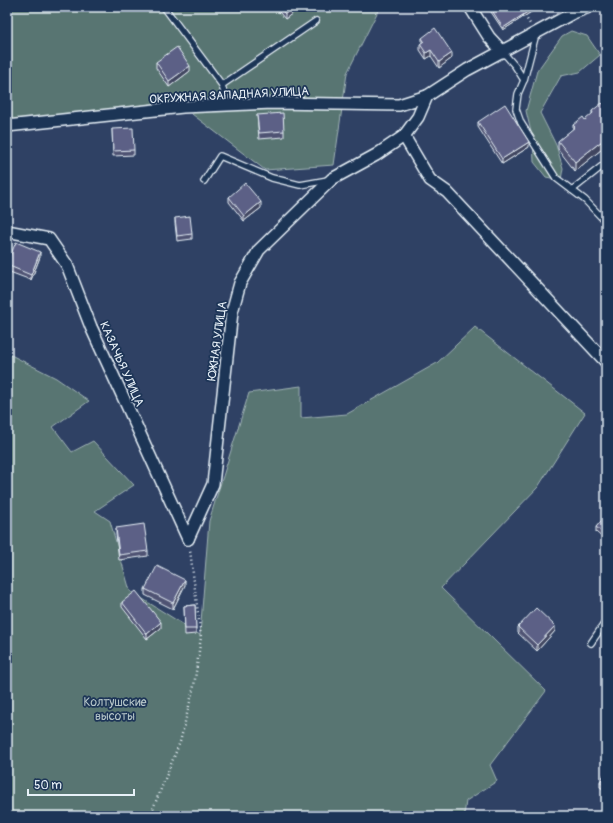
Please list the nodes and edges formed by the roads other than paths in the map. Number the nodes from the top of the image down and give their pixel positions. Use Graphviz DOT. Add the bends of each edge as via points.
graph roads {
  1 [pos="164,7"];
  2 [pos="470,7"];
  3 [pos="589,7"];
  4 [pos="316,21"];
  5 [pos="536,34"];
  6 [pos="503,52"];
  7 [pos="524,80"];
  8 [pos="222,85"];
  9 [pos="427,96"];
  10 [pos="227,105"];
  11 [pos="7,126"];
  12 [pos="404,136"];
  13 [pos="606,163"];
  14 [pos="332,179"];
  15 [pos="204,180"];
  16 [pos="572,190"];
  17 [pos="606,222"];
  18 [pos="7,231"];
  19 [pos="606,362"];
  20 [pos="188,539"];
  21 [pos="606,621"];
  22 [pos="591,643"];
  1 -- 8 [label="lane"];
  2 -- 6 [label="street" via="489,37"];
  3 -- 5 [label="street, ОКРУЖНАЯ ЗАПАДНАЯ УЛИЦА"];
  4 -- 8 [label="lane"];
  5 -- 6 [label="street, ОКРУЖНАЯ ЗАПАДНАЯ УЛИЦА"];
  5 -- 7 [label="lane"];
  6 -- 7 [label="lane"];
  6 -- 9 [label="street, ОКРУЖНАЯ ЗАПАДНАЯ УЛИЦА" via="467,70"];
  7 -- 16 [label="lane" via="518,94 516,109 521,123 556,178"];
  8 -- 10 [label="lane"];
  9 -- 10 [label="street, ОКРУЖНАЯ ЗАПАДНАЯ УЛИЦА" via="399,105"];
  9 -- 12 [label="street" via="418,117"];
  10 -- 11 [label="street, ОКРУЖНАЯ ЗАПАДНАЯ УЛИЦА" via="183,107"];
  12 -- 14 [label="street, ЮЖНАЯ УЛИЦА"];
  12 -- 19 [label="street" via="430,180 447,192"];
  13 -- 16 [label="lane"];
  14 -- 15 [label="lane" via="300,185 272,178 220,156"];
  14 -- 20 [label="street, ЮЖНАЯ УЛИЦА" via="259,250 240,283 232,312 213,484"];
  16 -- 17 [label="lane"];
  18 -- 20 [label="street, КАЗАЧЬЯ УЛИЦА" via="49,239 67,265 91,327"];
  21 -- 22 [label="lane"];
}
